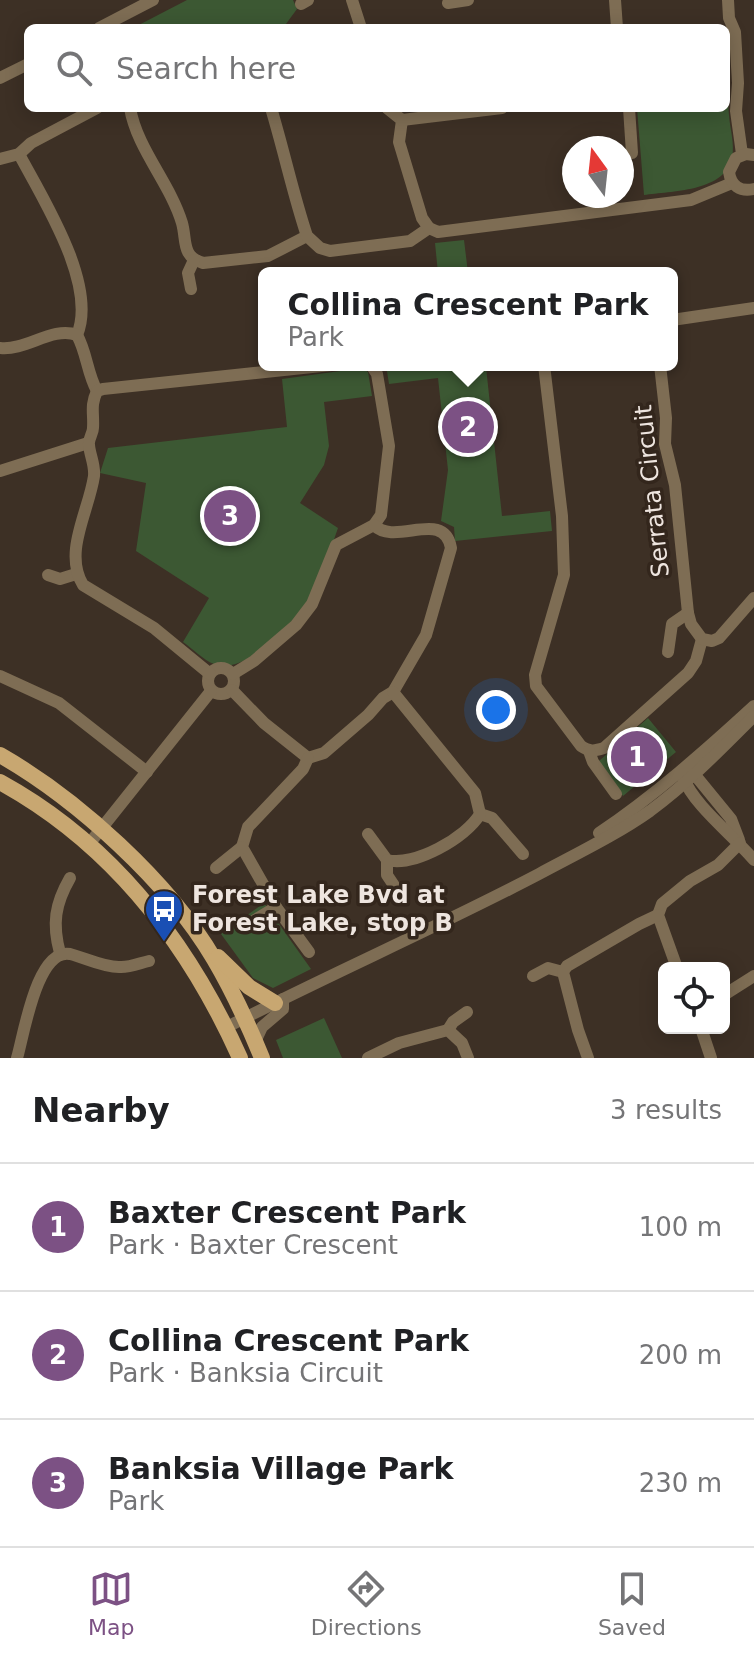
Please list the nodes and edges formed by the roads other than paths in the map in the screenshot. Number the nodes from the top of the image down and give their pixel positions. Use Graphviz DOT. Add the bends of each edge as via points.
graph roads {
  1 [pos="153,0"];
  2 [pos="352,0"];
  3 [pos="468,0"];
  4 [pos="615,0"];
  5 [pos="728,0"];
  6 [pos="448,3"];
  7 [pos="107,24"];
  8 [pos="360,24"];
  9 [pos="617,24"];
  10 [pos="24,66"];
  11 [pos="0,78"];
  12 [pos="738,83"];
  13 [pos="754,83"];
  14 [pos="89,112"];
  15 [pos="132,112"];
  16 [pos="272,112"];
  17 [pos="392,112"];
  18 [pos="469,112"];
  19 [pos="629,112"];
  20 [pos="402,120"];
  21 [pos="631,136"];
  22 [pos="19,154"];
  23 [pos="748,155"];
  24 [pos="0,159"];
  25 [pos="732,183"];
  26 [pos="753,193"];
  27 [pos="429,228"];
  28 [pos="307,236"];
  29 [pos="194,260"];
  30 [pos="191,289"];
  31 [pos="754,308"];
  32 [pos="678,319"];
  33 [pos="77,335"];
  34 [pos="0,348"];
  35 [pos="283,371"];
  36 [pos="375,371"];
  37 [pos="545,371"];
  38 [pos="661,371"];
  39 [pos="97,391"];
  40 [pos="88,443"];
  41 [pos="0,471"];
  42 [pos="374,525"];
  43 [pos="76,574"];
  44 [pos="48,575"];
  45 [pos="754,598"];
  46 [pos="688,613"];
  47 [pos="702,639"];
  48 [pos="668,652"];
  49 [pos="210,674"];
  50 [pos="233,674"];
  51 [pos="0,676"];
  52 [pos="232,690"];
  53 [pos="211,691"];
  54 [pos="393,692"];
  55 [pos="754,706"];
  56 [pos="754,716"];
  57 [pos="738,733"];
  58 [pos="589,751"];
  59 [pos="0,755"];
  60 [pos="308,758"];
  61 [pos="147,772"];
  62 [pos="687,776"];
  63 [pos="0,782"];
  64 [pos="710,793"];
  65 [pos="616,794"];
  66 [pos="480,814"];
  67 [pos="101,829"];
  68 [pos="368,834"];
  69 [pos="740,843"];
  70 [pos="89,844"];
  71 [pos="242,847"];
  72 [pos="523,854"];
  73 [pos="387,860"];
  74 [pos="754,860"];
  75 [pos="216,868"];
  76 [pos="70,878"];
  77 [pos="395,887"];
  78 [pos="276,907"];
  79 [pos="658,915"];
  80 [pos="255,920"];
  81 [pos="309,952"];
  82 [pos="60,953"];
  83 [pos="213,957"];
  84 [pos="149,961"];
  85 [pos="675,962"];
  86 [pos="563,972"];
  87 [pos="533,976"];
  88 [pos="754,976"];
  89 [pos="730,991"];
  90 [pos="279,1001"];
  91 [pos="467,1012"];
  92 [pos="245,1018"];
  93 [pos="227,1027"];
  94 [pos="448,1030"];
  95 [pos="703,1034"];
  96 [pos="255,1042"];
  97 [pos="17,1058"];
  98 [pos="240,1058"];
  99 [pos="262,1058"];
  100 [pos="368,1058"];
  101 [pos="468,1058"];
  102 [pos="588,1058"];
  103 [pos="711,1058"];
  1 -- 7 [label="street"];
  2 -- 8 [label="street"];
  3 -- 6 [label="street"];
  4 -- 9 [label="street"];
  5 -- 12 [label="street"];
  10 -- 11 [label="street"];
  12 -- 13 [label="street"];
  12 -- 23 [label="street" via="736,111"];
  14 -- 22 [label="street"];
  15 -- 29 [label="street" via="182,221 185,249"];
  16 -- 28 [label="street"];
  17 -- 20 [label="street"];
  18 -- 20 [label="street"];
  19 -- 21 [label="street"];
  20 -- 27 [label="street" via="399,142"];
  22 -- 24 [label="street"];
  22 -- 33 [label="street" via="71,253 83,322"];
  23 -- 25 [label="street" via="730,166"];
  25 -- 26 [label="street"];
  25 -- 27 [label="street" via="691,200 445,232"];
  27 -- 28 [label="street" via="410,241 330,251"];
  28 -- 29 [label="street" via="268,256"];
  29 -- 30 [label="street" via="188,273"];
  31 -- 32 [label="street"];
  33 -- 34 [label="street" via="60,333"];
  33 -- 39 [label="street"];
  35 -- 39 [label="street"];
  36 -- 42 [label="street" via="389,446 381,515"];
  37 -- 58 [label="street" via="564,575 536,686"];
  38 -- 46 [label="street, Serrata Circuit"];
  39 -- 40 [label="street"];
  40 -- 41 [label="street"];
  40 -- 43 [label="street" via="93,478 78,534"];
  42 -- 50 [label="street" via="336,545 312,604 296,625"];
  42 -- 54 [label="street" via="389,533 440,530 451,548 426,635"];
  43 -- 44 [label="street" via="60,579"];
  43 -- 49 [label="street" via="83,585 154,628"];
  45 -- 47 [label="street" via="719,638"];
  46 -- 47 [label="street, Serrata Circuit"];
  46 -- 48 [label="street" via="672,624"];
  47 -- 58 [label="street" via="688,673 604,748"];
  49 -- 50 [label="street" via="222,668"];
  49 -- 53 [label="street"];
  50 -- 52 [label="street"];
  51 -- 61 [label="street" via="59,703"];
  52 -- 53 [label="street" via="225,695"];
  52 -- 60 [label="street"];
  53 -- 61 [label="street"];
  54 -- 60 [label="street" via="324,753"];
  54 -- 66 [label="street" via="475,793"];
  55 -- 62 [label="street"];
  56 -- 57 [label="street"];
  57 -- 62 [label="street" via="711,762"];
  57 -- 64 [label="street" via="711,772"];
  58 -- 65 [label="street"];
  59 -- 67 [label="main road"];
  60 -- 71 [label="street" via="248,827"];
  61 -- 67 [label="street"];
  62 -- 64 [label="street"];
  62 -- 69 [label="street" via="721,827"];
  62 -- 90 [label="street" via="648,812 558,864"];
  63 -- 70 [label="main road"];
  64 -- 69 [label="street" via="731,819"];
  66 -- 72 [label="street" via="492,818"];
  66 -- 73 [label="street" via="460,835 414,860"];
  67 -- 70 [label="street"];
  67 -- 83 [label="main road" via="139,865"];
  68 -- 73 [label="street"];
  69 -- 74 [label="street"];
  69 -- 79 [label="street" via="718,865 674,893"];
  70 -- 93 [label="main road" via="131,885 186,955"];
  71 -- 75 [label="street"];
  71 -- 78 [label="street"];
  73 -- 77 [label="street" via="387,875"];
  76 -- 82 [label="street" via="56,906"];
  78 -- 80 [label="street"];
  78 -- 81 [label="street"];
  79 -- 85 [label="street"];
  79 -- 86 [label="street"];
  82 -- 84 [label="street" via="118,968"];
  82 -- 97 [label="street" via="42,971"];
  83 -- 90 [label="main road" via="221,957 249,987"];
  83 -- 92 [label="main road"];
  86 -- 87 [label="street" via="548,968"];
  86 -- 102 [label="street"];
  88 -- 89 [label="street"];
  90 -- 92 [label="street"];
  90 -- 96 [label="street" via="283,1009 262,1027"];
  91 -- 94 [label="street"];
  92 -- 93 [label="street"];
  92 -- 96 [label="main road"];
  93 -- 98 [label="main road"];
  94 -- 100 [label="street"];
  94 -- 101 [label="street"];
  95 -- 103 [label="street"];
  96 -- 99 [label="main road"];
}
